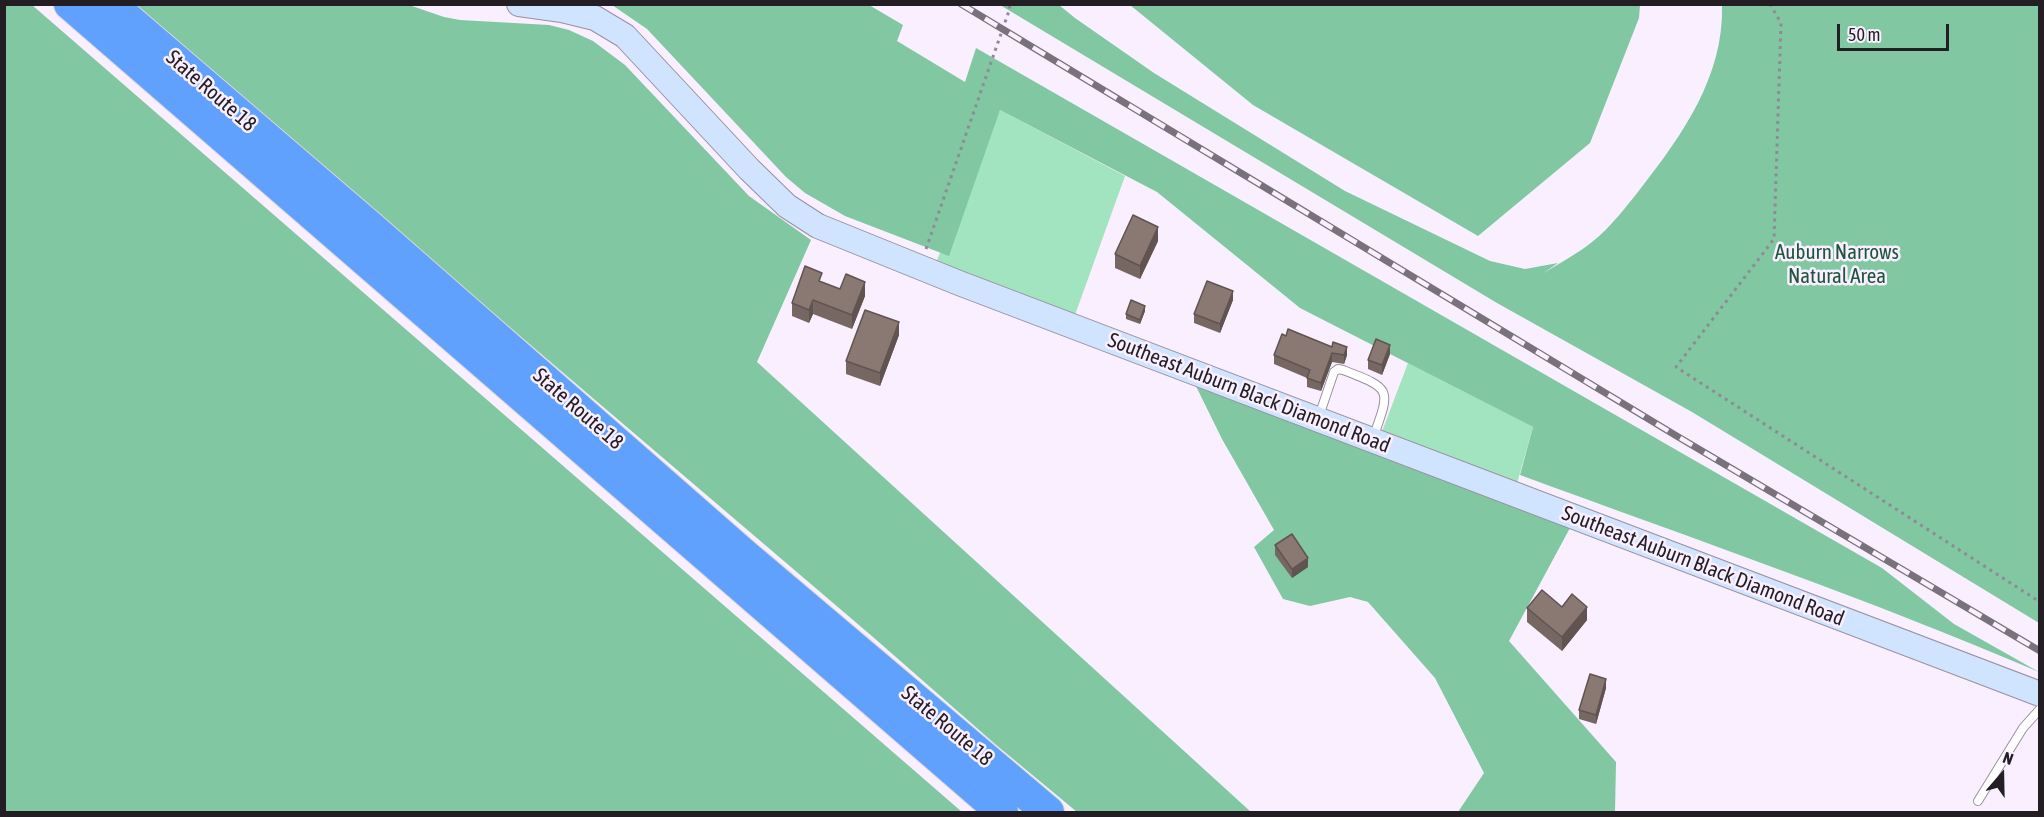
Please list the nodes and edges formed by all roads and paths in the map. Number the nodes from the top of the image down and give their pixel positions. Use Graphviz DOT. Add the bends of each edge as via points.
graph roads {
  1 [pos="70,4"];
  2 [pos="110,4"];
  3 [pos="519,4"];
  4 [pos="1008,4"];
  5 [pos="1770,4"];
  6 [pos="920,267"];
  7 [pos="1317,419"];
  8 [pos="1372,440"];
  9 [pos="2040,602"];
  10 [pos="2040,694"];
  11 [pos="2040,709"];
  12 [pos="1978,801"];
  13 [pos="1002,813"];
  14 [pos="1048,813"];
  1 -- 13 [label="highway, State Route 18"];
  2 -- 14 [label="highway, State Route 18" via="743,554"];
  3 -- 6 [label="main road, Southeast Auburn Black Diamond Road" via="595,18 625,36 787,206 818,226"];
  4 -- 6 [label="path" via="1010,8"];
  5 -- 9 [label="path" via="1781,23 1774,239 1676,367"];
  6 -- 7 [label="main road, Southeast Auburn Black Diamond Road"];
  7 -- 8 [label="main road, Southeast Auburn Black Diamond Road"];
  7 -- 8 [label="lane" via="1334,372 1343,370 1374,382 1385,393 1386,404"];
  8 -- 10 [label="main road, Southeast Auburn Black Diamond Road"];
  11 -- 12 [label="lane"];
}
